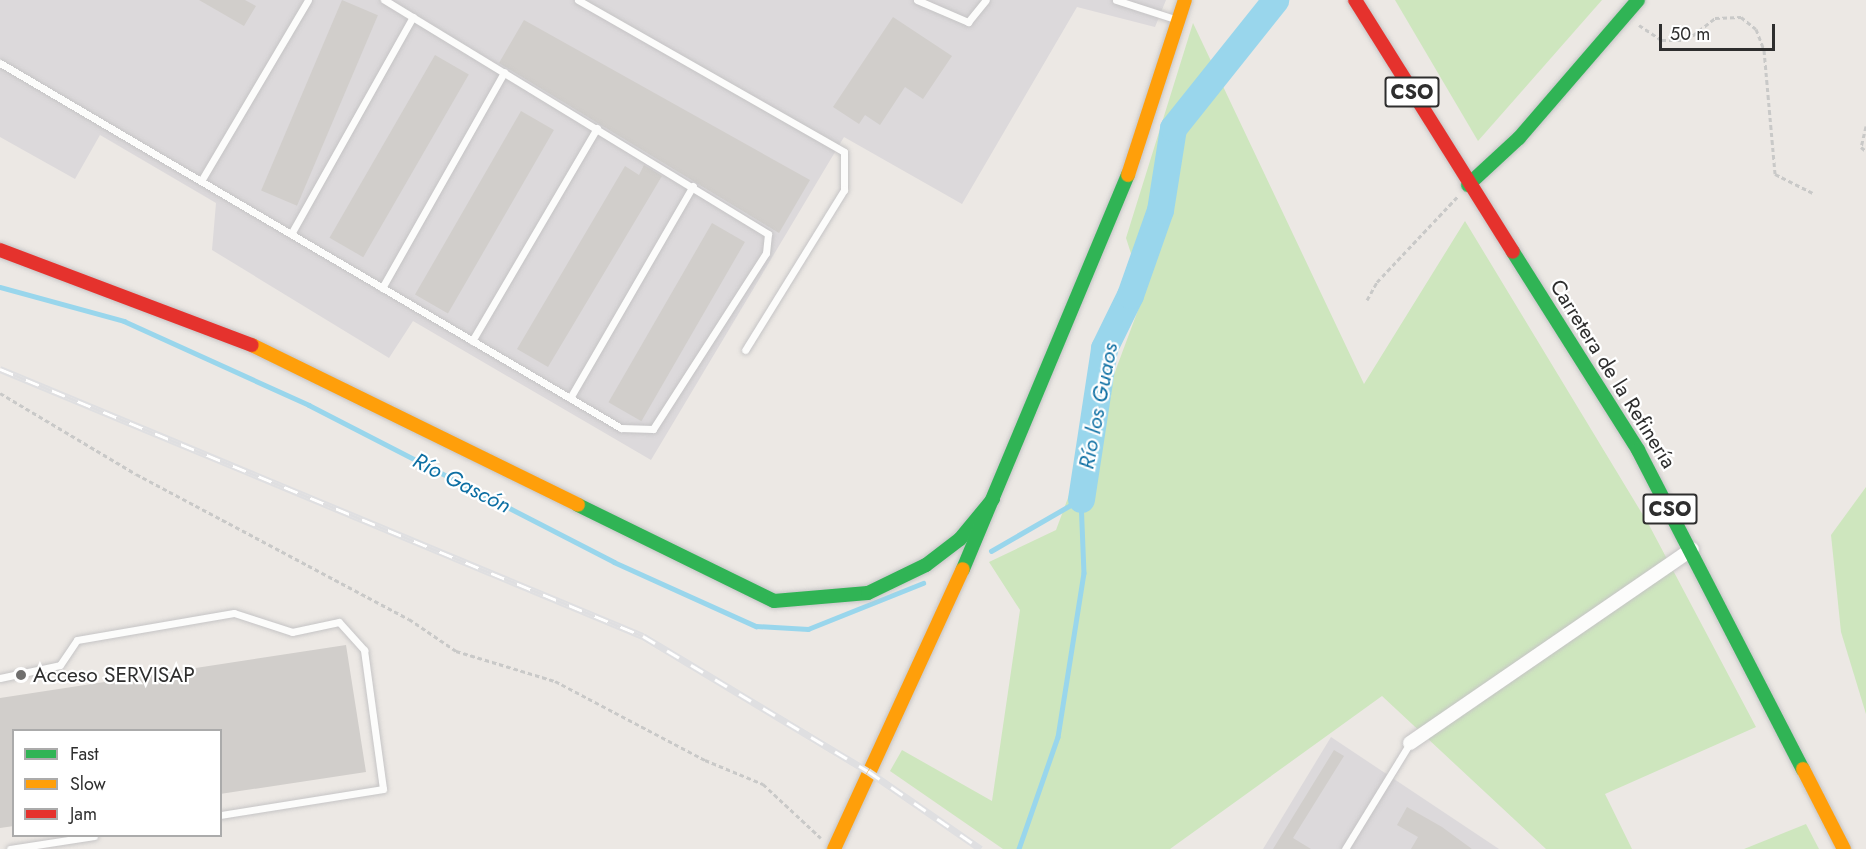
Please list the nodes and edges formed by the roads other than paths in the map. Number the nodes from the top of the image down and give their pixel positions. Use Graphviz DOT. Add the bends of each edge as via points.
graph roads {
  1 [pos="308,0"];
  2 [pos="384,0"];
  3 [pos="578,0"];
  4 [pos="917,0"];
  5 [pos="986,0"];
  6 [pos="1116,0"];
  7 [pos="1185,0"];
  8 [pos="1355,0"];
  9 [pos="1638,0"];
  10 [pos="413,17"];
  11 [pos="1178,20"];
  12 [pos="0,63"];
  13 [pos="504,72"];
  14 [pos="597,128"];
  15 [pos="201,181"];
  16 [pos="1468,184"];
  17 [pos="693,186"];
  18 [pos="291,234"];
  19 [pos="0,250"];
  20 [pos="382,288"];
  21 [pos="472,341"];
  22 [pos="745,350"];
  23 [pos="570,398"];
  24 [pos="993,499"];
  25 [pos="1692,549"];
  26 [pos="0,678"];
  27 [pos="1410,743"];
  28 [pos="222,815"];
  29 [pos="88,837"];
  30 [pos="829,846"];
  31 [pos="10,849"];
  32 [pos="1345,849"];
  33 [pos="1844,849"];
  1 -- 15 [label="lane"];
  2 -- 10 [label="lane"];
  3 -- 22 [label="lane" via="844,152 844,190"];
  4 -- 5 [label="lane" via="968,22"];
  6 -- 11 [label="lane"];
  7 -- 11 [label="street"];
  8 -- 16 [label="street, Carretera de la Refinería / CSO"];
  9 -- 16 [label="street" via="1520,138"];
  10 -- 13 [label="lane"];
  10 -- 18 [label="lane"];
  11 -- 24 [label="street" via="1124,188"];
  12 -- 15 [label="lane"];
  13 -- 14 [label="lane"];
  13 -- 20 [label="lane"];
  14 -- 17 [label="lane"];
  14 -- 21 [label="lane"];
  15 -- 18 [label="lane"];
  16 -- 25 [label="street, Carretera de la Refinería / CSO" via="1638,450"];
  17 -- 23 [label="lane"];
  17 -- 23 [label="lane" via="768,234 766,253 653,429 621,428"];
  18 -- 20 [label="lane"];
  19 -- 24 [label="street" via="246,342 774,601 868,593 926,565 960,539"];
  20 -- 21 [label="lane"];
  21 -- 23 [label="lane"];
  24 -- 30 [label="street"];
  25 -- 27 [label="street"];
  25 -- 33 [label="street, Carretera de la Refinería / CSO"];
  26 -- 28 [label="lane" via="60,665 77,640 234,613 292,632 339,622 364,650 383,789"];
  27 -- 32 [label="lane"];
  29 -- 31 [label="lane"];
}
